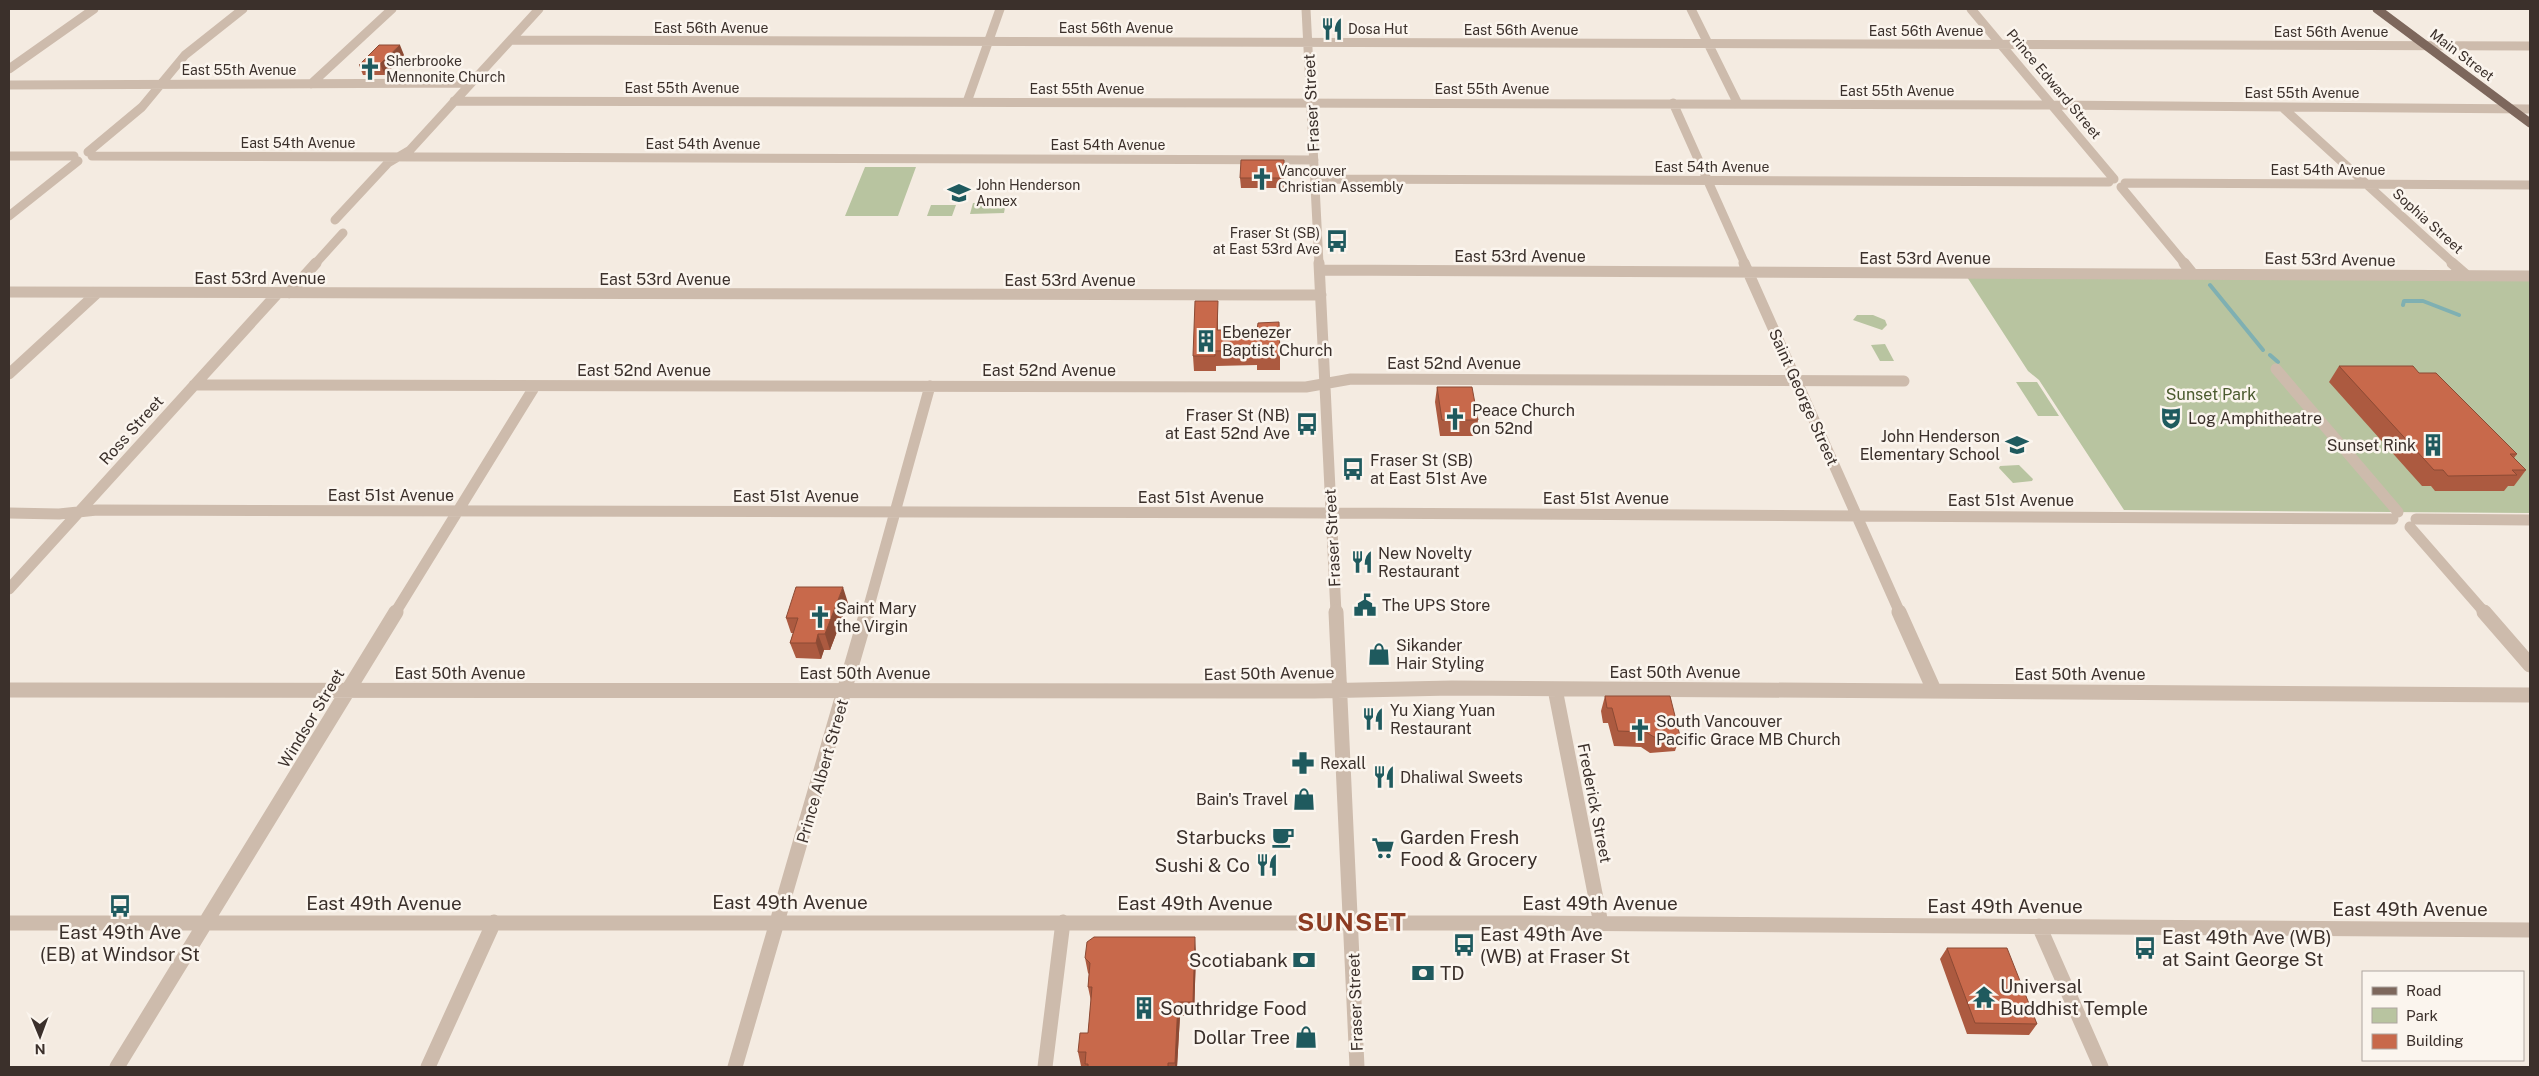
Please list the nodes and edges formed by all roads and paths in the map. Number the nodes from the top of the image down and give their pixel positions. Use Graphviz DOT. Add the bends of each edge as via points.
graph roads {
  1 [pos="94,9"];
  2 [pos="243,9"];
  3 [pos="392,9"];
  4 [pos="539,9"];
  5 [pos="1000,9"];
  6 [pos="1306,9"];
  7 [pos="1691,9"];
  8 [pos="1971,9"];
  9 [pos="2377,9"];
  10 [pos="511,40"];
  11 [pos="989,40"];
  12 [pos="1308,42"];
  13 [pos="1708,44"];
  14 [pos="2000,44"];
  15 [pos="2425,45"];
  16 [pos="2530,46"];
  17 [pos="9,69"];
  18 [pos="470,83"];
  19 [pos="161,84"];
  20 [pos="311,84"];
  21 [pos="9,85"];
  22 [pos="24,85"];
  23 [pos="9,96"];
  24 [pos="454,101"];
  25 [pos="967,102"];
  26 [pos="1312,103"];
  27 [pos="1673,104"];
  28 [pos="1738,104"];
  29 [pos="2050,105"];
  30 [pos="2282,107"];
  31 [pos="2510,108"];
  32 [pos="2530,109"];
  33 [pos="2530,123"];
  34 [pos="90,154"];
  35 [pos="9,156"];
  36 [pos="398,157"];
  37 [pos="76,159"];
  38 [pos="1314,160"];
  39 [pos="1315,179"];
  40 [pos="1707,180"];
  41 [pos="2111,180"];
  42 [pos="2367,184"];
  43 [pos="2123,185"];
  44 [pos="2530,185"];
  45 [pos="9,216"];
  46 [pos="336,220"];
  47 [pos="342,233"];
  48 [pos="1320,270"];
  49 [pos="1749,272"];
  50 [pos="2192,273"];
  51 [pos="2467,276"];
  52 [pos="2530,276"];
  53 [pos="9,292"];
  54 [pos="97,292"];
  55 [pos="284,293"];
  56 [pos="1321,295"];
  57 [pos="2276,369"];
  58 [pos="9,374"];
  59 [pos="1797,382"];
  60 [pos="1904,382"];
  61 [pos="1325,383"];
  62 [pos="194,385"];
  63 [pos="535,386"];
  64 [pos="930,386"];
  65 [pos="78,512"];
  66 [pos="458,512"];
  67 [pos="894,512"];
  68 [pos="9,513"];
  69 [pos="1331,513"];
  70 [pos="2395,515"];
  71 [pos="1857,516"];
  72 [pos="2530,520"];
  73 [pos="2413,523"];
  74 [pos="9,589"];
  75 [pos="2530,666"];
  76 [pos="1555,689"];
  77 [pos="9,690"];
  78 [pos="845,690"];
  79 [pos="1339,690"];
  80 [pos="1934,690"];
  81 [pos="348,691"];
  82 [pos="2530,695"];
  83 [pos="207,922"];
  84 [pos="494,922"];
  85 [pos="777,922"];
  86 [pos="1063,922"];
  87 [pos="1352,922"];
  88 [pos="9,923"];
  89 [pos="1601,924"];
  90 [pos="2039,926"];
  91 [pos="2530,930"];
  92 [pos="117,1067"];
  93 [pos="428,1067"];
  94 [pos="735,1067"];
  95 [pos="1045,1067"];
  96 [pos="1357,1067"];
  97 [pos="2101,1067"];
  1 -- 17 [label="street"];
  2 -- 19 [label="street" via="185,55"];
  3 -- 20 [label="street"];
  4 -- 10 [label="street"];
  5 -- 11 [label="street"];
  6 -- 12 [label="street, Fraser Street"];
  7 -- 13 [label="street"];
  8 -- 14 [label="street, Prince Edward Street"];
  9 -- 15 [label="main road, Main Street"];
  10 -- 11 [label="street, East 56th Avenue"];
  10 -- 18 [label="street"];
  11 -- 12 [label="street, East 56th Avenue"];
  11 -- 25 [label="street"];
  12 -- 13 [label="street, East 56th Avenue"];
  12 -- 26 [label="street, Fraser Street"];
  13 -- 14 [label="street, East 56th Avenue"];
  13 -- 28 [label="street"];
  14 -- 15 [label="street, East 56th Avenue"];
  14 -- 29 [label="street, Prince Edward Street"];
  15 -- 16 [label="street, East 56th Avenue"];
  15 -- 31 [label="main road, Main Street"];
  18 -- 20 [label="street, East 55th Avenue"];
  18 -- 24 [label="street"];
  19 -- 20 [label="street, East 55th Avenue"];
  19 -- 22 [label="street, East 55th Avenue"];
  19 -- 34 [label="street" via="142,107"];
  21 -- 22 [label="street, East 55th Avenue"];
  22 -- 23 [label="street"];
  24 -- 25 [label="street, East 55th Avenue"];
  24 -- 36 [label="street" via="409,151"];
  25 -- 26 [label="street, East 55th Avenue"];
  26 -- 27 [label="street, East 55th Avenue"];
  26 -- 38 [label="street, Fraser Street"];
  27 -- 28 [label="street, East 55th Avenue"];
  27 -- 40 [label="street, Saint George Street"];
  28 -- 29 [label="street, East 55th Avenue"];
  29 -- 30 [label="street, East 55th Avenue"];
  29 -- 41 [label="street, Prince Edward Street"];
  30 -- 31 [label="street, East 55th Avenue"];
  30 -- 42 [label="street, Sophia Street"];
  31 -- 32 [label="street, East 55th Avenue"];
  31 -- 33 [label="main road, Main Street"];
  34 -- 36 [label="street, East 54th Avenue"];
  34 -- 37 [label="street"];
  35 -- 37 [label="street"];
  36 -- 38 [label="street, East 54th Avenue"];
  36 -- 46 [label="street" via="388,163"];
  37 -- 45 [label="street"];
  38 -- 39 [label="street, Fraser Street"];
  39 -- 40 [label="street, East 54th Avenue"];
  39 -- 48 [label="street, Fraser Street"];
  40 -- 41 [label="street, East 54th Avenue"];
  40 -- 49 [label="street, Saint George Street"];
  41 -- 43 [label="street, East 54th Avenue"];
  42 -- 43 [label="street, East 54th Avenue"];
  42 -- 44 [label="street, East 54th Avenue"];
  42 -- 51 [label="street, Sophia Street"];
  43 -- 50 [label="street"];
  47 -- 55 [label="street, Ross Street"];
  48 -- 49 [label="street, East 53rd Avenue"];
  48 -- 56 [label="street, Fraser Street"];
  49 -- 50 [label="street, East 53rd Avenue"];
  49 -- 59 [label="street, Saint George Street"];
  50 -- 51 [label="street, East 53rd Avenue"];
  51 -- 52 [label="street, East 53rd Avenue"];
  53 -- 54 [label="street, East 53rd Avenue"];
  54 -- 55 [label="street, East 53rd Avenue"];
  54 -- 58 [label="street"];
  55 -- 56 [label="street, East 53rd Avenue"];
  55 -- 62 [label="street, Ross Street"];
  56 -- 61 [label="street, Fraser Street"];
  57 -- 70 [label="street"];
  59 -- 60 [label="street, East 52nd Avenue"];
  59 -- 61 [label="street, East 52nd Avenue" via="1347,379"];
  59 -- 71 [label="street, Saint George Street"];
  61 -- 64 [label="street, East 52nd Avenue" via="1306,387"];
  61 -- 69 [label="street, Fraser Street"];
  62 -- 63 [label="street, East 52nd Avenue"];
  62 -- 65 [label="street, Ross Street"];
  63 -- 64 [label="street, East 52nd Avenue"];
  63 -- 66 [label="street, Windsor Street"];
  64 -- 67 [label="street, Prince Albert Street"];
  65 -- 66 [label="street, East 51st Avenue"];
  65 -- 68 [label="street, East 51st Avenue"];
  65 -- 74 [label="street, Ross Street"];
  66 -- 67 [label="street, East 51st Avenue"];
  66 -- 81 [label="street, Windsor Street"];
  67 -- 69 [label="street, East 51st Avenue"];
  67 -- 78 [label="street, Prince Albert Street"];
  69 -- 71 [label="street, East 51st Avenue"];
  69 -- 79 [label="street, Fraser Street"];
  70 -- 71 [label="street, East 51st Avenue"];
  70 -- 73 [label="street" via="2398,524"];
  71 -- 80 [label="street, Saint George Street"];
  72 -- 73 [label="street"];
  73 -- 75 [label="street"];
  76 -- 79 [label="street, East 50th Avenue"];
  76 -- 80 [label="street, East 50th Avenue"];
  76 -- 89 [label="street, Frederick Street"];
  77 -- 81 [label="street, East 50th Avenue"];
  78 -- 79 [label="street, East 50th Avenue"];
  78 -- 81 [label="street, East 50th Avenue"];
  78 -- 85 [label="street, Prince Albert Street"];
  79 -- 87 [label="street, Fraser Street"];
  80 -- 82 [label="street, East 50th Avenue"];
  81 -- 83 [label="street, Windsor Street"];
  83 -- 84 [label="street, East 49th Avenue"];
  83 -- 88 [label="street, East 49th Avenue"];
  83 -- 92 [label="street, Windsor Street"];
  84 -- 85 [label="street, East 49th Avenue"];
  84 -- 93 [label="street"];
  85 -- 86 [label="street, East 49th Avenue"];
  85 -- 94 [label="street, Prince Albert Street"];
  86 -- 87 [label="street, East 49th Avenue"];
  86 -- 95 [label="street"];
  87 -- 89 [label="street, East 49th Avenue"];
  87 -- 96 [label="street, Fraser Street"];
  89 -- 90 [label="street, East 49th Avenue"];
  90 -- 91 [label="street, East 49th Avenue"];
  90 -- 97 [label="street"];
}
